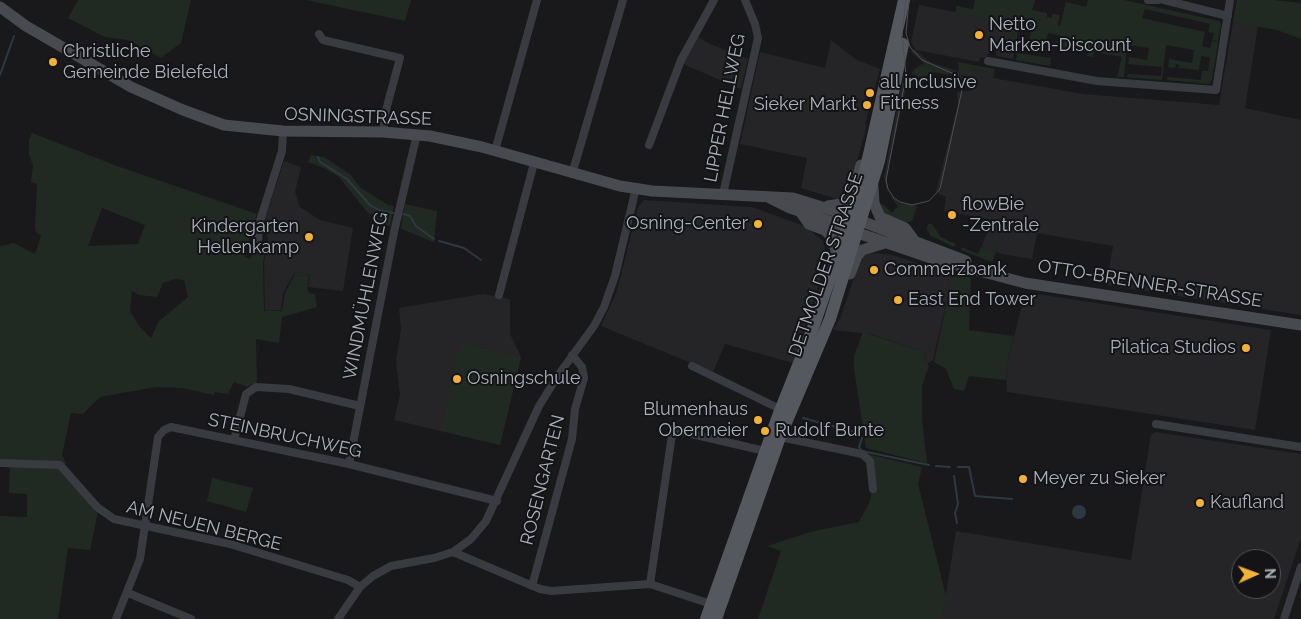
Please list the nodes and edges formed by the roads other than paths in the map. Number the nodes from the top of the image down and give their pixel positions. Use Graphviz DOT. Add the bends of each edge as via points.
graph roads {
  1 [pos="537,0"];
  2 [pos="623,0"];
  3 [pos="714,0"];
  4 [pos="746,0"];
  5 [pos="904,0"];
  6 [pos="912,0"];
  7 [pos="1148,0"];
  8 [pos="1158,0"];
  9 [pos="1164,0"];
  10 [pos="1230,0"];
  11 [pos="0,7"];
  12 [pos="1228,16"];
  13 [pos="319,34"];
  14 [pos="988,61"];
  15 [pos="875,129"];
  16 [pos="283,132"];
  17 [pos="383,132"];
  18 [pos="417,134"];
  19 [pos="648,145"];
  20 [pos="495,151"];
  21 [pos="534,163"];
  22 [pos="572,174"];
  23 [pos="873,184"];
  24 [pos="636,188"];
  25 [pos="724,194"];
  26 [pos="768,197"];
  27 [pos="822,206"];
  28 [pos="800,211"];
  29 [pos="854,224"];
  30 [pos="914,240"];
  31 [pos="258,242"];
  32 [pos="887,243"];
  33 [pos="834,268"];
  34 [pos="996,274"];
  35 [pos="499,294"];
  36 [pos="830,319"];
  37 [pos="1301,325"];
  38 [pos="572,355"];
  39 [pos="692,366"];
  40 [pos="360,406"];
  41 [pos="780,409"];
  42 [pos="1156,424"];
  43 [pos="780,437"];
  44 [pos="234,440"];
  45 [pos="1301,447"];
  46 [pos="765,451"];
  47 [pos="0,462"];
  48 [pos="349,464"];
  49 [pos="873,489"];
  50 [pos="497,501"];
  51 [pos="145,527"];
  52 [pos="453,552"];
  53 [pos="1301,567"];
  54 [pos="650,584"];
  55 [pos="532,586"];
  56 [pos="360,587"];
  57 [pos="128,593"];
  58 [pos="711,604"];
  59 [pos="116,619"];
  60 [pos="191,619"];
  61 [pos="338,619"];
  62 [pos="706,619"];
  63 [pos="716,619"];
  64 [pos="1284,619"];
  1 -- 20 [label="street"];
  2 -- 22 [label="street"];
  3 -- 19 [label="street" via="681,60"];
  4 -- 25 [label="street, LIPPER HELLWEG" via="758,38"];
  5 -- 15 [label="main road, DETMOLDER STRASSE"];
  6 -- 23 [label="main road, DETMOLDER STRASSE"];
  7 -- 8 [label="street"];
  9 -- 12 [label="street"];
  10 -- 12 [label="street"];
  11 -- 16 [label="main road, OSNINGSTRASSE" via="107,74 166,103 224,124"];
  12 -- 14 [label="street" via="1216,90 1097,81"];
  13 -- 17 [label="street" via="323,40 400,58"];
  15 -- 27 [label="main road" via="868,139 849,198 841,204"];
  15 -- 29 [label="main road, DETMOLDER STRASSE"];
  16 -- 17 [label="main road, OSNINGSTRASSE"];
  16 -- 31 [label="street" via="282,151 259,224"];
  17 -- 18 [label="main road, OSNINGSTRASSE"];
  18 -- 20 [label="main road, OSNINGSTRASSE"];
  18 -- 40 [label="street, WINDMÜHLENWEG"];
  20 -- 21 [label="main road, OSNINGSTRASSE"];
  21 -- 22 [label="main road, OSNINGSTRASSE"];
  21 -- 35 [label="street"];
  22 -- 24 [label="main road, OSNINGSTRASSE"];
  23 -- 29 [label="main road, DETMOLDER STRASSE"];
  23 -- 30 [label="main road" via="874,203 880,217 905,228"];
  24 -- 25 [label="main road, OSNINGSTRASSE"];
  24 -- 38 [label="street" via="610,292 594,326"];
  25 -- 26 [label="main road, OSNINGSTRASSE"];
  26 -- 27 [label="main road, OSNINGSTRASSE" via="794,198"];
  26 -- 28 [label="main road, OSNINGSTRASSE"];
  27 -- 29 [label="main road, OSNINGSTRASSE"];
  28 -- 29 [label="main road, OSNINGSTRASSE"];
  28 -- 33 [label="main road" via="809,224 825,230 832,238 836,251"];
  29 -- 30 [label="main road, OTTO-BRENNER-STRASSE"];
  29 -- 32 [label="main road, OTTO-BRENNER-STRASSE"];
  29 -- 33 [label="main road, DETMOLDER STRASSE"];
  29 -- 36 [label="main road, DETMOLDER STRASSE"];
  30 -- 34 [label="main road, OTTO-BRENNER-STRASSE"];
  32 -- 34 [label="main road, OTTO-BRENNER-STRASSE"];
  32 -- 36 [label="main road" via="873,245 860,252"];
  33 -- 41 [label="main road, DETMOLDER STRASSE"];
  34 -- 37 [label="main road, OTTO-BRENNER-STRASSE" via="1035,284"];
  36 -- 43 [label="main road, DETMOLDER STRASSE"];
  38 -- 50 [label="street" via="539,406"];
  38 -- 55 [label="street, ROSENGARTEN" via="582,367 584,378 575,409 572,439"];
  39 -- 41 [label="street"];
  40 -- 44 [label="street" via="289,389 256,387 246,394"];
  40 -- 48 [label="street, WINDMÜHLENWEG"];
  41 -- 46 [label="main road, DETMOLDER STRASSE"];
  42 -- 45 [label="street"];
  43 -- 49 [label="street" via="862,454 870,461"];
  43 -- 63 [label="main road, DETMOLDER STRASSE"];
  44 -- 48 [label="street, STEINBRUCHWEG"];
  44 -- 51 [label="street, STEINBRUCHWEG" via="181,428 164,430 158,437"];
  46 -- 54 [label="street" via="683,432 672,435"];
  46 -- 58 [label="main road, DETMOLDER STRASSE"];
  47 -- 51 [label="street, AM NEUEN BERGE" via="60,465 101,511 114,519"];
  48 -- 50 [label="street, STEINBRUCHWEG"];
  50 -- 52 [label="street" via="471,539"];
  51 -- 56 [label="street, AM NEUEN BERGE" via="230,544 348,580"];
  51 -- 57 [label="street, STEINBRUCHWEG" via="140,559"];
  52 -- 55 [label="street"];
  52 -- 56 [label="street" via="391,566"];
  53 -- 64 [label="street"];
  54 -- 55 [label="street" via="551,591"];
  54 -- 58 [label="street"];
  56 -- 61 [label="street"];
  57 -- 59 [label="street, STEINBRUCHWEG"];
  57 -- 60 [label="street"];
  58 -- 62 [label="main road, DETMOLDER STRASSE"];
}
